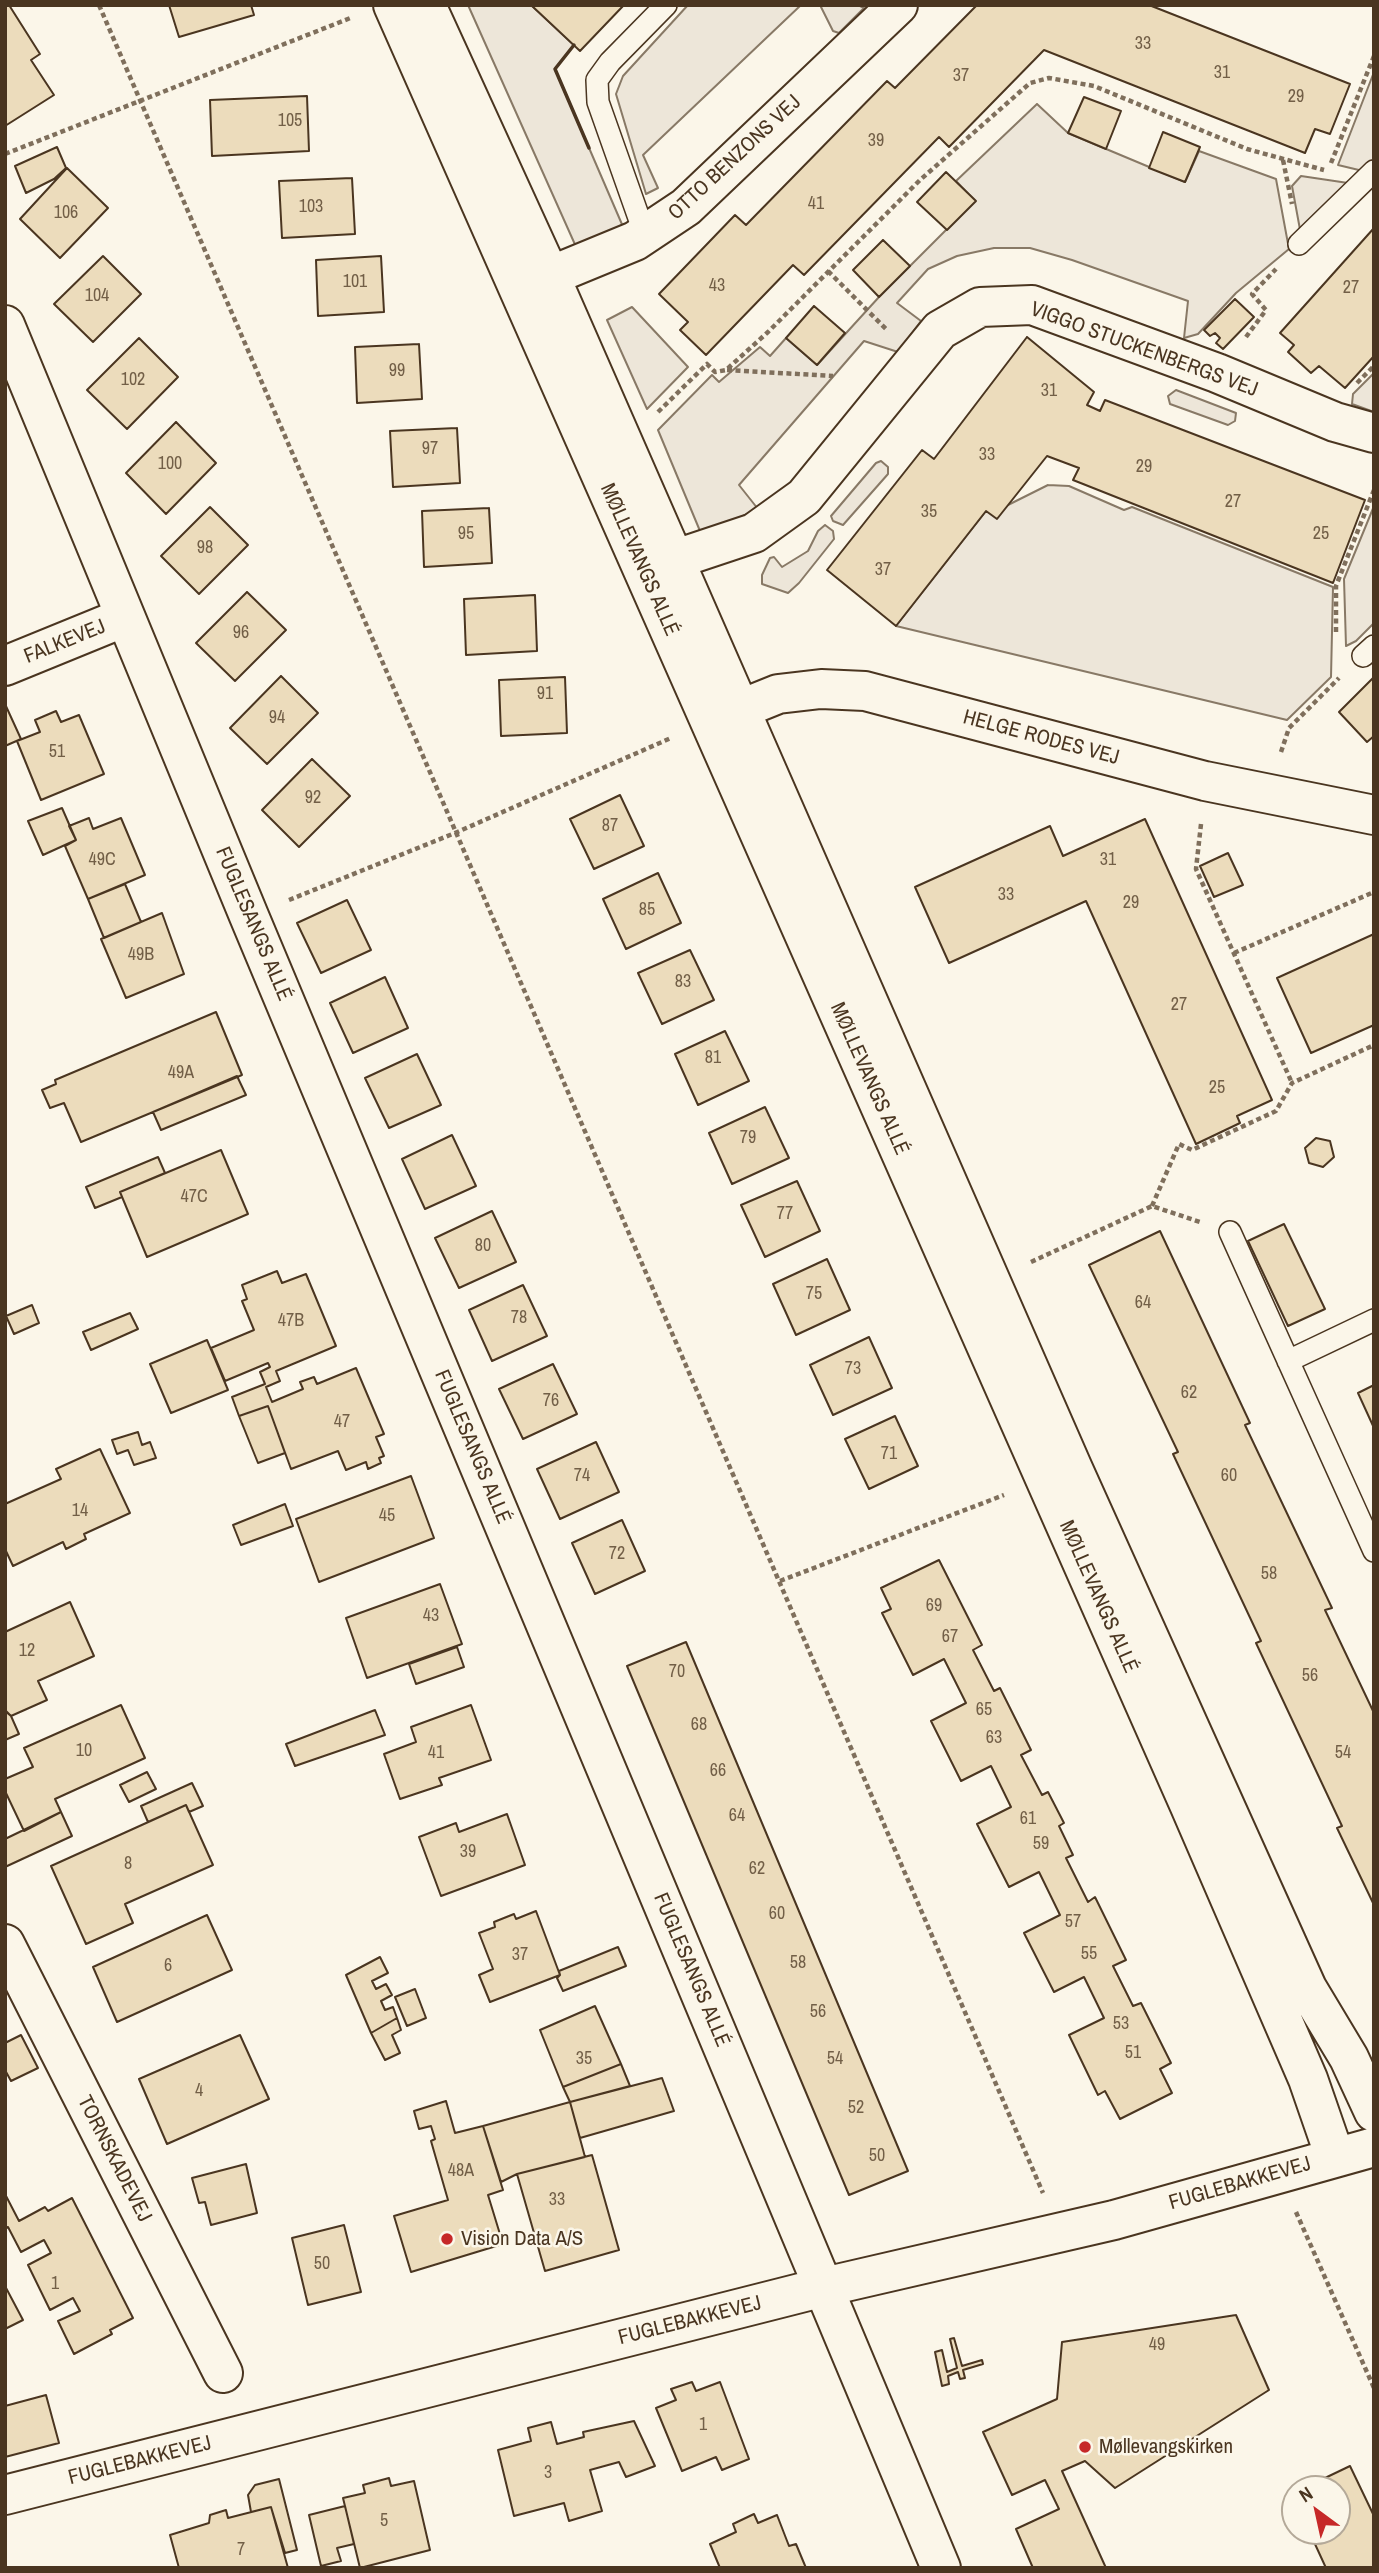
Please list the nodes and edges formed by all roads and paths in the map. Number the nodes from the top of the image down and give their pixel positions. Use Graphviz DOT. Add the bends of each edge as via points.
graph roads {
  1 [pos="99,5"];
  2 [pos="393,5"];
  3 [pos="426,5"];
  4 [pos="666,5"];
  5 [pos="898,5"];
  6 [pos="357,15"];
  7 [pos="1374,56"];
  8 [pos="138,100"];
  9 [pos="5,154"];
  10 [pos="1374,171"];
  11 [pos="645,235"];
  12 [pos="1299,244"];
  13 [pos="828,271"];
  14 [pos="550,276"];
  15 [pos="5,326"];
  16 [pos="916,360"];
  17 [pos="726,370"];
  18 [pos="1217,373"];
  19 [pos="833,376"];
  20 [pos="1374,433"];
  21 [pos="620,439"];
  22 [pos="1374,489"];
  23 [pos="673,560"];
  24 [pos="125,617"];
  25 [pos="1335,640"];
  26 [pos="1369,651"];
  27 [pos="5,666"];
  28 [pos="1335,668"];
  29 [pos="1335,681"];
  30 [pos="724,715"];
  31 [pos="1205,781"];
  32 [pos="1266,793"];
  33 [pos="1374,815"];
  34 [pos="455,833"];
  35 [pos="1374,892"];
  36 [pos="249,916"];
  37 [pos="1234,953"];
  38 [pos="1374,1045"];
  39 [pos="1292,1083"];
  40 [pos="1152,1206"];
  41 [pos="1230,1232"];
  42 [pos="992,1280"];
  43 [pos="1374,1320"];
  44 [pos="1288,1362"];
  45 [pos="1047,1479"];
  46 [pos="1374,1551"];
  47 [pos="780,1581"];
  48 [pos="5,1944"];
  49 [pos="1374,2112"];
  50 [pos="1374,2147"];
  51 [pos="1335,2157"];
  52 [pos="1278,2173"];
  53 [pos="1059,2232"];
  54 [pos="824,2287"];
  55 [pos="223,2373"];
  56 [pos="1374,2388"];
  57 [pos="5,2495"];
  58 [pos="941,2568"];
  1 -- 8 [label="path"];
  2 -- 30 [label="street, MØLLEVANGS ALLÉ"];
  3 -- 14 [label="street, MØLLEVANGS ALLÉ"];
  4 -- 11 [label="lane" via="597,80 598,102"];
  5 -- 11 [label="street, OTTO BENZONS VEJ" via="686,207"];
  6 -- 8 [label="path"];
  7 -- 13 [label="path" via="1328,171 1258,153 1094,86 1049,78 1030,83 920,180"];
  8 -- 9 [label="path"];
  8 -- 34 [label="path"];
  10 -- 12 [label="lane"];
  11 -- 14 [label="street, OTTO BENZONS VEJ"];
  12 -- 18 [label="path" via="1252,294 1266,310"];
  13 -- 16 [label="path"];
  13 -- 17 [label="path"];
  14 -- 21 [label="street, MØLLEVANGS ALLÉ"];
  15 -- 24 [label="street, FUGLESANGS ALLÉ"];
  16 -- 18 [label="street, VIGGO STUCKENBERGS VEJ" via="940,330 980,307 1032,305"];
  16 -- 23 [label="street, VIGGO STUCKENBERGS VEJ" via="804,497 754,533"];
  17 -- 19 [label="path"];
  17 -- 21 [label="path" via="715,372 707,364 656,414"];
  18 -- 20 [label="street, VIGGO STUCKENBERGS VEJ" via="1335,422"];
  21 -- 23 [label="street, MØLLEVANGS ALLÉ"];
  22 -- 25 [label="path" via="1336,586"];
  23 -- 30 [label="street, MØLLEVANGS ALLÉ"];
  24 -- 27 [label="street, FALKEVEJ"];
  24 -- 36 [label="street, FUGLESANGS ALLÉ"];
  26 -- 29 [label="path"];
  28 -- 29 [label="path"];
  29 -- 32 [label="path" via="1289,728"];
  30 -- 31 [label="street, HELGE RODES VEJ" via="778,694 821,689 865,691"];
  30 -- 34 [label="path"];
  30 -- 42 [label="street, MØLLEVANGS ALLÉ"];
  30 -- 45 [label="street, MØLLEVANGS ALLÉ"];
  31 -- 32 [label="street, HELGE RODES VEJ"];
  31 -- 37 [label="path" via="1196,869"];
  32 -- 33 [label="street, HELGE RODES VEJ"];
  34 -- 36 [label="path"];
  34 -- 47 [label="path"];
  35 -- 37 [label="path"];
  36 -- 54 [label="street, FUGLESANGS ALLÉ"];
  37 -- 39 [label="path"];
  38 -- 39 [label="path"];
  39 -- 40 [label="path" via="1276,1111 1192,1150 1179,1144"];
  40 -- 41 [label="path"];
  40 -- 42 [label="path"];
  41 -- 44 [label="lane"];
  42 -- 49 [label="street, MØLLEVANGS ALLÉ" via="1307,1988 1349,2058"];
  43 -- 44 [label="lane"];
  44 -- 46 [label="lane"];
  45 -- 47 [label="path"];
  45 -- 51 [label="street, MØLLEVANGS ALLÉ" via="1302,2066"];
  47 -- 53 [label="path"];
  48 -- 55 [label="street, TORNSKADEVEJ"];
  50 -- 51 [label="street, FUGLEBAKKEVEJ"];
  51 -- 52 [label="street, FUGLEBAKKEVEJ"];
  52 -- 53 [label="street, FUGLEBAKKEVEJ"];
  52 -- 56 [label="path"];
  53 -- 54 [label="street, FUGLEBAKKEVEJ"];
  54 -- 57 [label="street, FUGLEBAKKEVEJ"];
  54 -- 58 [label="street, FUGLESANGS ALLÉ"];
}
